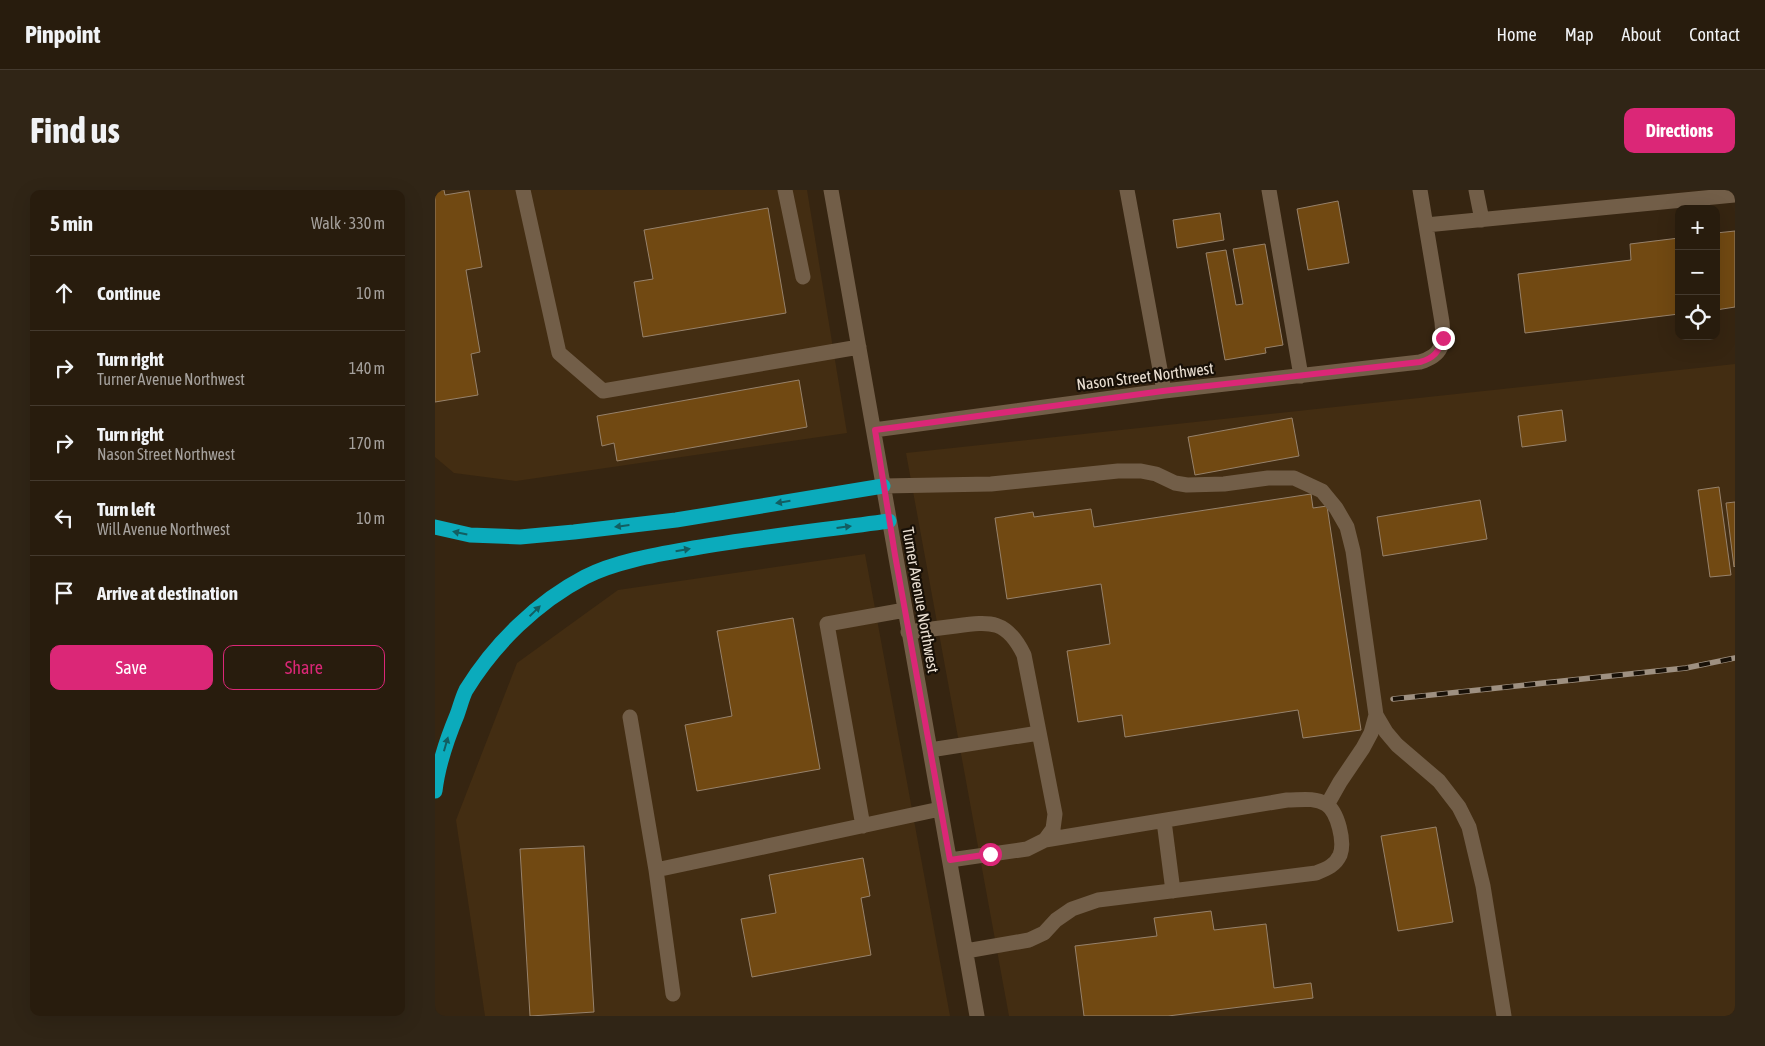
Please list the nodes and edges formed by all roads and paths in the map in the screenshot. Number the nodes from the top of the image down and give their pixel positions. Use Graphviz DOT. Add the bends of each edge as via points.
graph roads {
  1 [pos="523,190"];
  2 [pos="785,190"];
  3 [pos="831,190"];
  4 [pos="1127,190"];
  5 [pos="1269,190"];
  6 [pos="1420,190"];
  7 [pos="1476,190"];
  8 [pos="1677,195"];
  9 [pos="1735,195"];
  10 [pos="1482,220"];
  11 [pos="1426,226"];
  12 [pos="803,277"];
  13 [pos="859,347"];
  14 [pos="1301,376"];
  15 [pos="1163,391"];
  16 [pos="875,430"];
  17 [pos="883,486"];
  18 [pos="889,521"];
  19 [pos="435,527"];
  20 [pos="905,610"];
  21 [pos="909,632"];
  22 [pos="1375,715"];
  23 [pos="630,718"];
  24 [pos="1039,733"];
  25 [pos="930,750"];
  26 [pos="435,791"];
  27 [pos="1327,805"];
  28 [pos="940,809"];
  29 [pos="1164,821"];
  30 [pos="863,826"];
  31 [pos="1045,840"];
  32 [pos="950,860"];
  33 [pos="656,870"];
  34 [pos="1173,891"];
  35 [pos="966,951"];
  36 [pos="673,994"];
  37 [pos="977,1016"];
  38 [pos="1504,1016"];
  1 -- 13 [label="street" via="559,353 603,392"];
  2 -- 12 [label="street"];
  3 -- 13 [label="street, Turner Avenue Northwest"];
  4 -- 15 [label="street"];
  5 -- 14 [label="street"];
  6 -- 11 [label="street"];
  7 -- 10 [label="street"];
  8 -- 9 [label="street"];
  8 -- 10 [label="street"];
  10 -- 11 [label="street"];
  11 -- 14 [label="street, Nason Street Northwest" via="1443,338 1440,349 1431,359 1420,362"];
  13 -- 16 [label="street, Turner Avenue Northwest"];
  14 -- 15 [label="street, Nason Street Northwest"];
  15 -- 16 [label="street, Nason Street Northwest"];
  16 -- 17 [label="street, Turner Avenue Northwest"];
  17 -- 18 [label="street, Turner Avenue Northwest"];
  17 -- 19 [label="highway, one-way" via="676,520 565,533 480,535"];
  17 -- 22 [label="street" via="991,484 1141,471 1187,485 1294,478 1322,491 1337,508 1347,527 1353,551"];
  18 -- 20 [label="street, Turner Avenue Northwest"];
  26 -- 18 [label="highway, one-way" via="449,734 471,684 497,647 541,604 586,576 624,562 664,553"];
  20 -- 21 [label="street, Turner Avenue Northwest"];
  20 -- 30 [label="street" via="827,624"];
  21 -- 24 [label="street" via="985,622 1001,627 1016,639 1024,655"];
  21 -- 25 [label="street, Turner Avenue Northwest"];
  22 -- 27 [label="street" via="1363,748"];
  22 -- 38 [label="street" via="1397,745 1439,781 1459,807 1469,827 1483,886"];
  23 -- 33 [label="street"];
  24 -- 25 [label="street"];
  24 -- 31 [label="street" via="1055,814 1053,829"];
  25 -- 28 [label="street, Turner Avenue Northwest"];
  27 -- 29 [label="street" via="1312,800 1287,800"];
  27 -- 34 [label="street" via="1342,836 1340,854 1331,866 1316,873"];
  28 -- 30 [label="street"];
  28 -- 32 [label="street, Turner Avenue Northwest"];
  29 -- 31 [label="street"];
  29 -- 34 [label="street"];
  30 -- 33 [label="street"];
  31 -- 32 [label="street" via="1027,849"];
  32 -- 35 [label="street, Turner Avenue Northwest"];
  33 -- 36 [label="street"];
  34 -- 35 [label="street" via="1098,900 1072,909 1044,933 1029,940"];
  35 -- 37 [label="street, Turner Avenue Northwest"];
}
